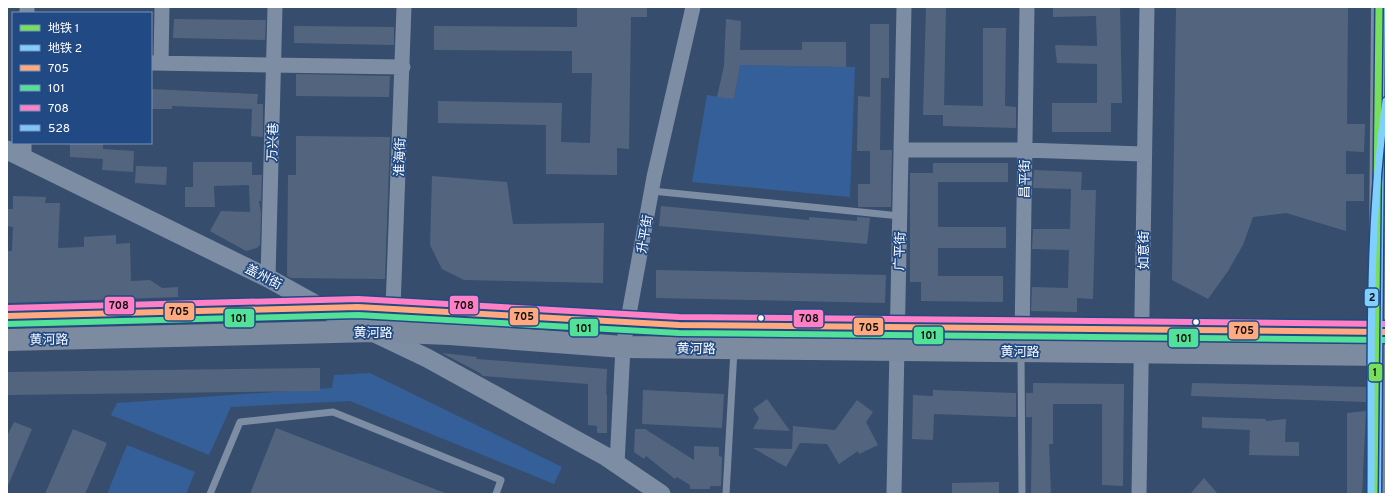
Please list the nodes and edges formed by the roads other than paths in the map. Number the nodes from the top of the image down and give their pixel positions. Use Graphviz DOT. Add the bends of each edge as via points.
graph roads {
  1 [pos="162,7"];
  2 [pos="275,7"];
  3 [pos="404,7"];
  4 [pos="693,7"];
  5 [pos="904,7"];
  6 [pos="1027,7"];
  7 [pos="1147,7"];
  8 [pos="1382,7"];
  9 [pos="156,63"];
  10 [pos="274,65"];
  11 [pos="403,67"];
  12 [pos="7,150"];
  13 [pos="901,150"];
  14 [pos="1024,150"];
  15 [pos="24,151"];
  16 [pos="1143,154"];
  17 [pos="652,191"];
  18 [pos="900,216"];
  19 [pos="268,278"];
  20 [pos="322,308"];
  21 [pos="394,308"];
  22 [pos="7,316"];
  23 [pos="628,322"];
  24 [pos="897,327"];
  25 [pos="1022,329"];
  26 [pos="1142,330"];
  27 [pos="374,331"];
  28 [pos="1383,332"];
  29 [pos="7,340"];
  30 [pos="623,347"];
  31 [pos="734,349"];
  32 [pos="897,351"];
  33 [pos="1022,352"];
  34 [pos="1142,352"];
  35 [pos="1382,355"];
  36 [pos="617,464"];
  37 [pos="210,494"];
  38 [pos="496,494"];
  39 [pos="661,494"];
  40 [pos="726,494"];
  41 [pos="894,494"];
  42 [pos="1022,494"];
  43 [pos="1139,494"];
  44 [pos="1378,494"];
  1 -- 9 [label="street"];
  2 -- 10 [label="street, 万兴巷"];
  3 -- 11 [label="street, 淮海街"];
  4 -- 17 [label="street, 升平街"];
  5 -- 13 [label="street, 广平街"];
  6 -- 14 [label="street, 昌平街"];
  7 -- 16 [label="street, 如意街"];
  8 -- 28 [label="main road"];
  9 -- 10 [label="street"];
  10 -- 11 [label="street"];
  10 -- 19 [label="street, 万兴巷"];
  11 -- 21 [label="street, 淮海街"];
  12 -- 15 [label="street, 盖州街"];
  13 -- 14 [label="street"];
  13 -- 18 [label="street, 广平街"];
  14 -- 16 [label="street"];
  14 -- 25 [label="street, 昌平街"];
  15 -- 19 [label="street, 盖州街"];
  16 -- 26 [label="street, 如意街"];
  17 -- 18 [label="lane"];
  17 -- 23 [label="street, 升平街"];
  18 -- 24 [label="street, 广平街"];
  19 -- 20 [label="street, 盖州街"];
  20 -- 21 [label="main road, 黄河路"];
  20 -- 22 [label="main road, 黄河路"];
  20 -- 27 [label="street, 盖州街"];
  21 -- 23 [label="main road, 黄河路"];
  23 -- 24 [label="main road, 黄河路" via="679,325"];
  23 -- 30 [label="street, 升平街"];
  24 -- 25 [label="main road, 黄河路"];
  24 -- 32 [label="street, 广平街"];
  25 -- 26 [label="main road, 黄河路"];
  25 -- 33 [label="street, 昌平街"];
  26 -- 28 [label="main road, 黄河路"];
  26 -- 34 [label="street, 如意街"];
  27 -- 29 [label="main road, 黄河路"];
  27 -- 30 [label="main road, 黄河路"];
  27 -- 36 [label="street, 盖州街"];
  28 -- 35 [label="main road"];
  30 -- 31 [label="main road, 黄河路"];
  30 -- 36 [label="street, 升平街"];
  31 -- 32 [label="main road, 黄河路"];
  31 -- 40 [label="lane"];
  32 -- 33 [label="main road, 黄河路"];
  32 -- 41 [label="street, 广平街"];
  33 -- 34 [label="main road, 黄河路"];
  33 -- 42 [label="lane"];
  34 -- 35 [label="main road, 黄河路"];
  34 -- 43 [label="street, 如意街"];
  35 -- 44 [label="main road"];
  36 -- 39 [label="street, 盖州街"];
  37 -- 38 [label="lane" via="240,422 333,412 501,480"];
}
